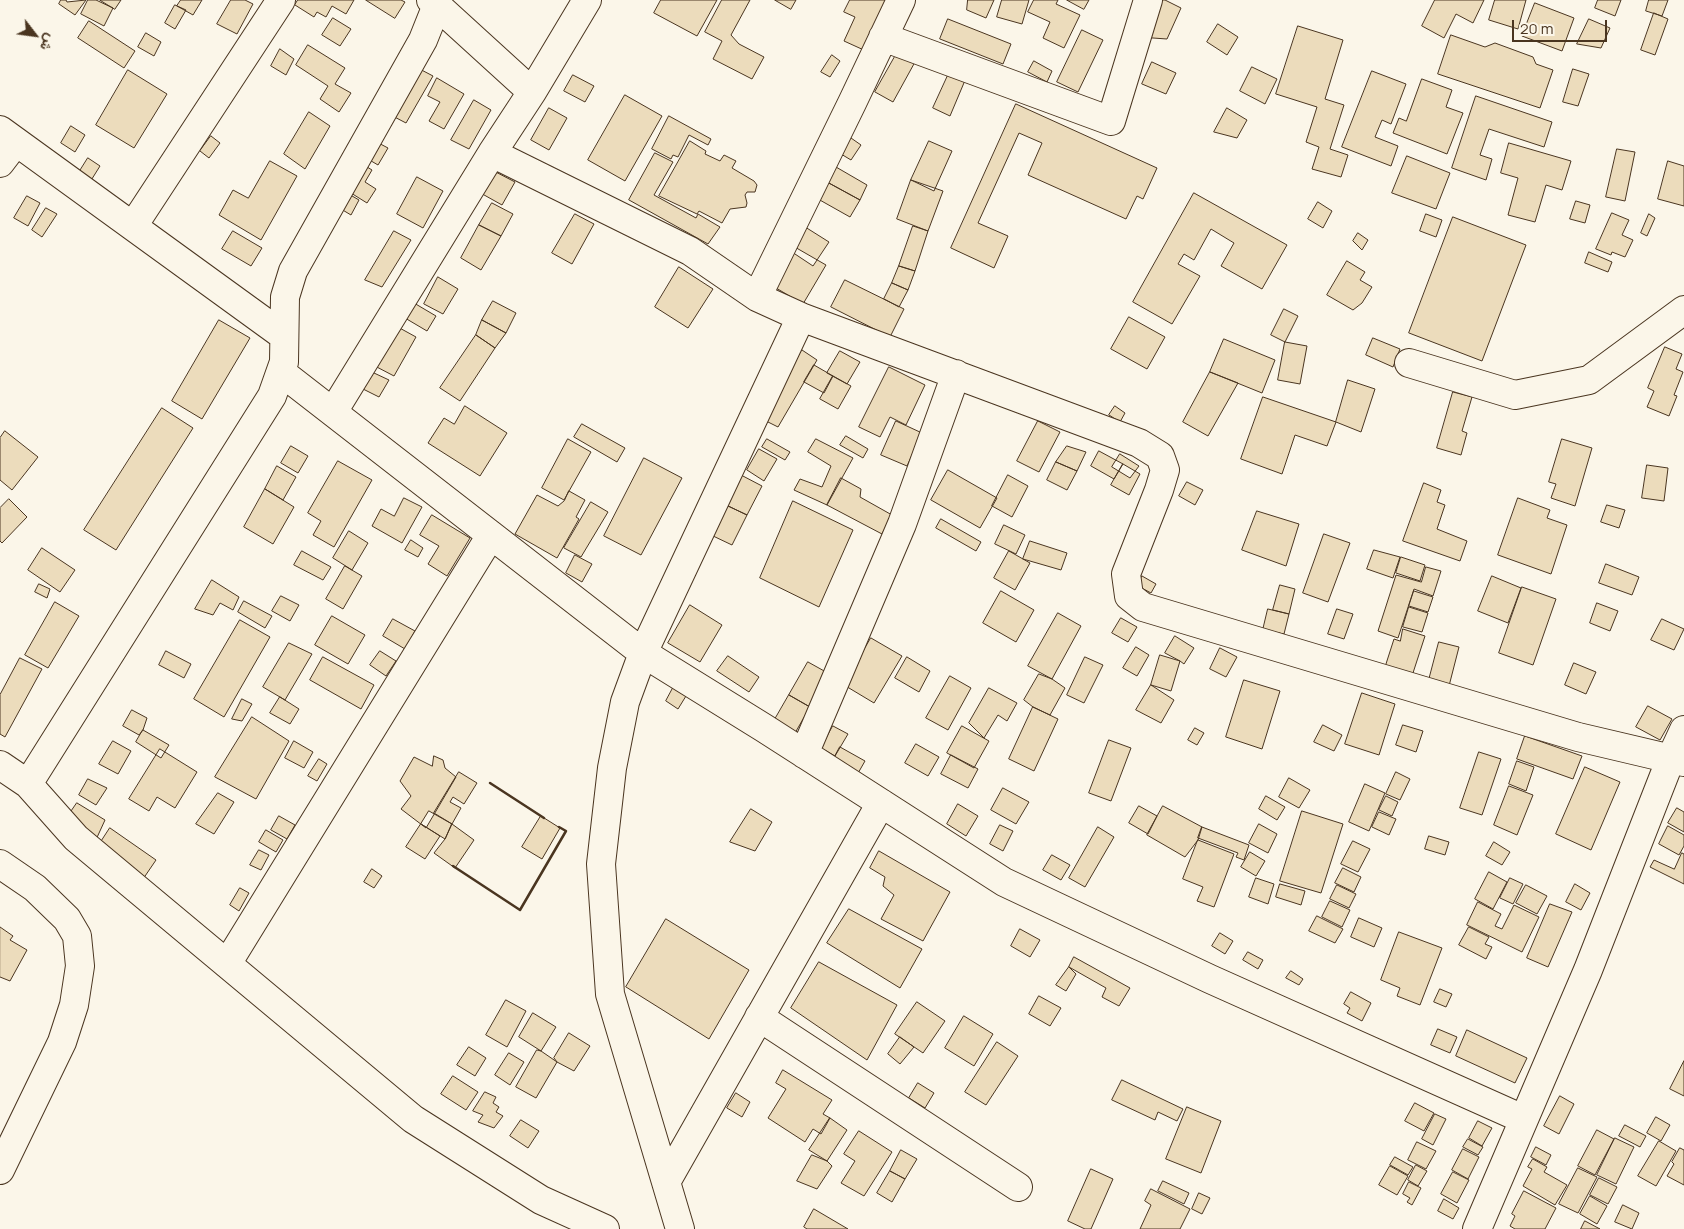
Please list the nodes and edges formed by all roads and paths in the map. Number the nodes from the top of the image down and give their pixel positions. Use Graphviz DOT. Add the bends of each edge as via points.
graph roads {
  1 [pos="281,0"];
  2 [pos="587,0"];
  3 [pos="901,0"];
  4 [pos="1148,0"];
  5 [pos="435,2"];
  6 [pos="883,37"];
  7 [pos="532,92"];
  8 [pos="8,136"];
  9 [pos="492,153"];
  10 [pos="0,163"];
  11 [pos="133,226"];
  12 [pos="757,296"];
  13 [pos="1684,310"];
  14 [pos="802,317"];
  15 [pos="284,336"];
  16 [pos="1409,363"];
  17 [pos="281,372"];
  18 [pos="956,374"];
  19 [pos="333,412"];
  20 [pos="491,535"];
  21 [pos="643,653"];
  22 [pos="1684,730"];
  23 [pos="804,754"];
  24 [pos="1677,760"];
  25 [pos="0,765"];
  26 [pos="28,784"];
  27 [pos="881,803"];
  28 [pos="0,864"];
  29 [pos="227,964"];
  30 [pos="759,1018"];
  31 [pos="1523,1119"];
  32 [pos="0,1170"];
  33 [pos="666,1182"];
  34 [pos="1018,1188"];
  35 [pos="605,1229"];
  36 [pos="680,1229"];
  37 [pos="1477,1229"];
  1 -- 11 [label="street"];
  2 -- 7 [label="street"];
  3 -- 6 [label="street"];
  4 -- 6 [label="street" via="1111,121"];
  5 -- 7 [label="street"];
  5 -- 15 [label="street" via="423,40 293,271 285,297"];
  6 -- 12 [label="street"];
  7 -- 9 [label="street"];
  8 -- 10 [label="street"];
  8 -- 11 [label="street"];
  9 -- 12 [label="street" via="690,251"];
  9 -- 19 [label="street"];
  11 -- 15 [label="street"];
  12 -- 14 [label="street"];
  13 -- 16 [label="street" via="1589,380 1515,395"];
  14 -- 18 [label="street"];
  14 -- 21 [label="street"];
  15 -- 17 [label="street"];
  17 -- 19 [label="street"];
  17 -- 26 [label="street" via="272,396"];
  18 -- 23 [label="street" via="902,524"];
  18 -- 24 [label="street" via="1139,443 1160,456 1165,470 1126,574 1129,596 1143,607 1578,737"];
  19 -- 20 [label="street"];
  20 -- 21 [label="street"];
  20 -- 29 [label="street"];
  21 -- 23 [label="street"];
  21 -- 33 [label="street" via="625,702 612,768 601,864 610,994"];
  22 -- 24 [label="street"];
  23 -- 27 [label="street"];
  24 -- 31 [label="street"];
  25 -- 26 [label="street"];
  26 -- 29 [label="street" via="76,838"];
  27 -- 30 [label="street"];
  27 -- 31 [label="street" via="1004,882 1210,979"];
  28 -- 32 [label="street" via="35,888 67,919 77,936 80,966 74,1005 62,1042"];
  29 -- 35 [label="street" via="413,1118 542,1200"];
  30 -- 33 [label="street"];
  30 -- 34 [label="street"];
  31 -- 37 [label="street"];
  33 -- 36 [label="street"];
}
